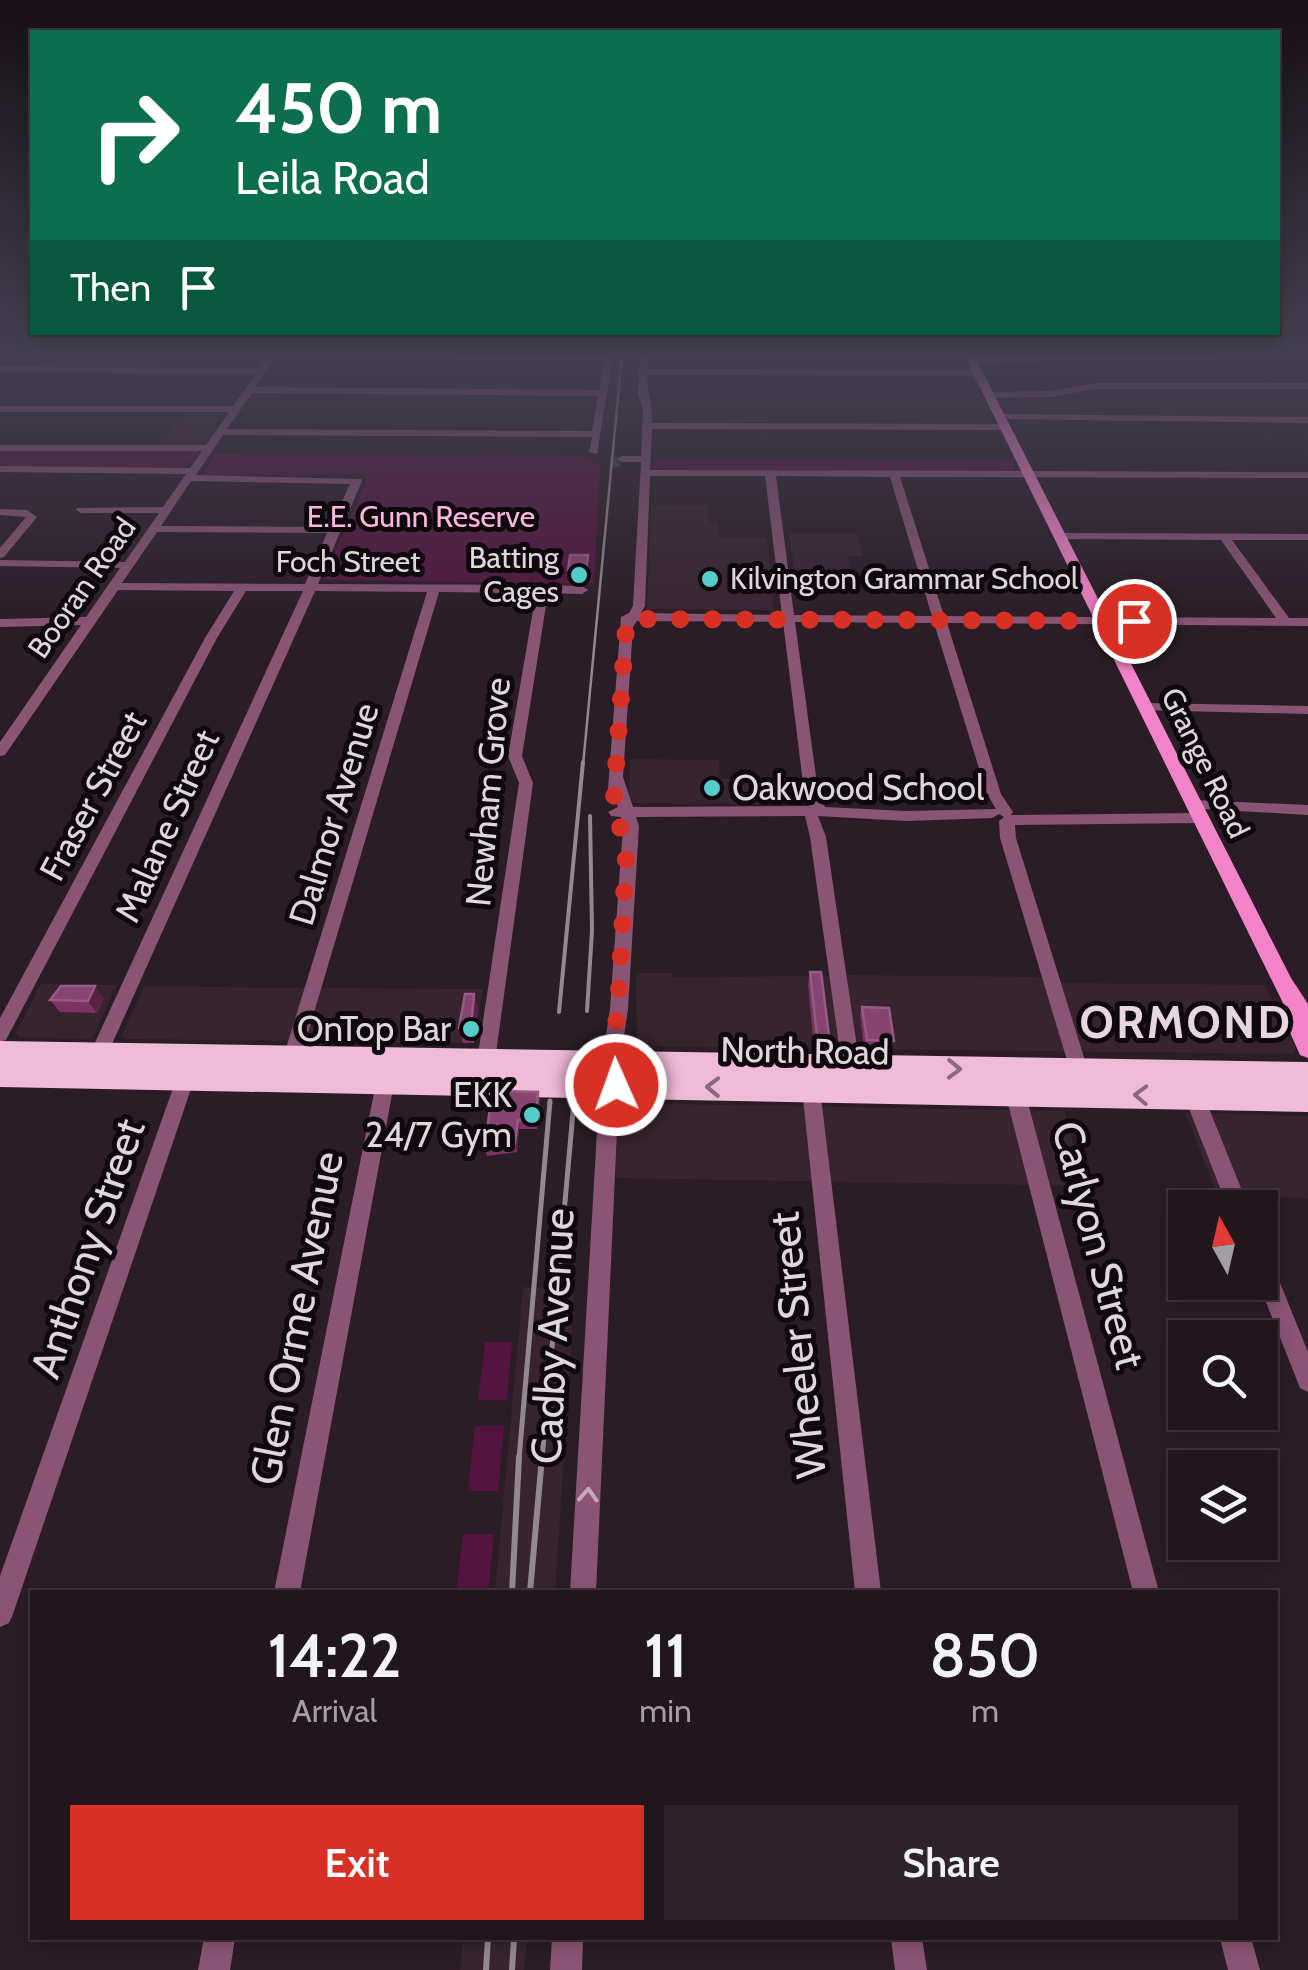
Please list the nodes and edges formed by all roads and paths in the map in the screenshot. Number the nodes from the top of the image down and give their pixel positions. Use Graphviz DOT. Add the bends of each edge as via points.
graph roads {
  1 [pos="595,447"];
  2 [pos="646,447"];
  3 [pos="1015,447"];
  4 [pos="0,448"];
  5 [pos="208,449"];
  6 [pos="645,466"];
  7 [pos="0,469"];
  8 [pos="770,472"];
  9 [pos="192,473"];
  10 [pos="894,474"];
  11 [pos="1028,474"];
  12 [pos="1308,474"];
  13 [pos="81,510"];
  14 [pos="166,510"];
  15 [pos="0,512"];
  16 [pos="153,528"];
  17 [pos="336,530"];
  18 [pos="1058,536"];
  19 [pos="1224,536"];
  20 [pos="1308,537"];
  21 [pos="0,559"];
  22 [pos="129,563"];
  23 [pos="114,586"];
  24 [pos="242,586"];
  25 [pos="310,588"];
  26 [pos="434,588"];
  27 [pos="542,589"];
  28 [pos="582,590"];
  29 [pos="789,618"];
  30 [pos="630,620"];
  31 [pos="940,620"];
  32 [pos="1101,621"];
  33 [pos="0,622"];
  34 [pos="1285,622"];
  35 [pos="1308,622"];
  36 [pos="88,623"];
  37 [pos="1145,709"];
  38 [pos="1308,710"];
  39 [pos="0,752"];
  40 [pos="1308,810"];
  41 [pos="1196,811"];
  42 [pos="622,812"];
  43 [pos="815,817"];
  44 [pos="1002,819"];
  45 [pos="1282,983"];
  46 [pos="1308,1023"];
  47 [pos="0,1035"];
  48 [pos="1308,1048"];
  49 [pos="0,1053"];
  50 [pos="292,1058"];
  51 [pos="486,1062"];
  52 [pos="93,1066"];
  53 [pos="387,1071"];
  54 [pos="614,1074"];
  55 [pos="1308,1074"];
  56 [pos="0,1075"];
  57 [pos="186,1077"];
  58 [pos="852,1078"];
  59 [pos="1083,1082"];
  60 [pos="1260,1085"];
  61 [pos="811,1089"];
  62 [pos="1015,1092"];
  63 [pos="1194,1096"];
  64 [pos="1308,1098"];
  65 [pos="1232,1190"];
  66 [pos="1276,1300"];
  67 [pos="1308,1380"];
  68 [pos="286,1590"];
  69 [pos="583,1590"];
  70 [pos="868,1590"];
  71 [pos="1145,1590"];
  72 [pos="0,1614"];
  73 [pos="220,1940"];
  74 [pos="568,1940"];
  75 [pos="907,1940"];
  76 [pos="1236,1940"];
  77 [pos="214,1970"];
  78 [pos="566,1970"];
  79 [pos="911,1970"];
  80 [pos="1244,1970"];
  1 -- 6 [label="street" via="596,457"];
  2 -- 6 [label="street, Cadby Avenue"];
  3 -- 11 [label="main road, Grange Road"];
  4 -- 5 [label="street"];
  5 -- 9 [label="street, Booran Road"];
  6 -- 8 [label="street"];
  6 -- 30 [label="street, Cadby Avenue"];
  7 -- 9 [label="street"];
  8 -- 10 [label="street"];
  8 -- 29 [label="street"];
  9 -- 14 [label="street, Booran Road"];
  9 -- 17 [label="street, Malane Street" via="356,480"];
  10 -- 11 [label="street"];
  10 -- 31 [label="street"];
  11 -- 12 [label="street"];
  11 -- 18 [label="main road, Grange Road"];
  13 -- 14 [label="street"];
  14 -- 16 [label="street, Booran Road"];
  15 -- 21 [label="street" via="32,517"];
  16 -- 17 [label="street"];
  16 -- 22 [label="street, Booran Road"];
  17 -- 25 [label="street, Malane Street"];
  18 -- 19 [label="street"];
  18 -- 32 [label="main road, Grange Road"];
  19 -- 20 [label="street"];
  19 -- 34 [label="street"];
  21 -- 22 [label="street"];
  22 -- 23 [label="street, Booran Road"];
  23 -- 24 [label="street, Foch Street"];
  23 -- 36 [label="street, Booran Road"];
  24 -- 25 [label="street, Foch Street"];
  24 -- 47 [label="street, Fraser Street"];
  25 -- 26 [label="street, Foch Street"];
  25 -- 52 [label="street, Malane Street"];
  26 -- 27 [label="street, Foch Street"];
  26 -- 50 [label="street, Dalmor Avenue"];
  27 -- 28 [label="street, Foch Street"];
  27 -- 51 [label="street, Newham Grove" via="515,756 526,783"];
  29 -- 30 [label="street"];
  29 -- 31 [label="street"];
  29 -- 43 [label="street"];
  30 -- 42 [label="street, Cadby Avenue" via="618,780"];
  31 -- 32 [label="street"];
  31 -- 44 [label="street"];
  32 -- 34 [label="street"];
  32 -- 37 [label="main road, Grange Road"];
  33 -- 36 [label="street"];
  34 -- 35 [label="street"];
  36 -- 39 [label="street, Booran Road"];
  37 -- 38 [label="street"];
  37 -- 41 [label="main road, Grange Road"];
  40 -- 41 [label="street"];
  41 -- 44 [label="street"];
  41 -- 45 [label="main road, Grange Road"];
  42 -- 43 [label="street"];
  42 -- 54 [label="street, Cadby Avenue" via="626,858"];
  43 -- 44 [label="street"];
  43 -- 58 [label="street"];
  44 -- 59 [label="street"];
  45 -- 46 [label="main road, Grange Road"];
  45 -- 48 [label="main road, Grange Road"];
  49 -- 52 [label="highway, North Road"];
  50 -- 52 [label="highway, North Road"];
  50 -- 53 [label="highway, North Road"];
  51 -- 53 [label="highway, North Road"];
  51 -- 54 [label="highway, North Road"];
  52 -- 56 [label="highway, North Road"];
  52 -- 57 [label="highway, North Road"];
  53 -- 54 [label="highway, North Road"];
  53 -- 57 [label="highway, North Road"];
  53 -- 68 [label="street, Glen Orme Avenue"];
  54 -- 58 [label="highway, North Road"];
  61 -- 54 [label="highway, North Road, one-way"];
  69 -- 54 [label="street, Cadby Avenue, one-way"];
  55 -- 60 [label="highway, North Road"];
  57 -- 72 [label="street, Anthony Street"];
  58 -- 59 [label="highway, North Road, one-way"];
  58 -- 61 [label="highway, North Road"];
  58 -- 62 [label="highway, North Road"];
  59 -- 60 [label="highway, North Road"];
  59 -- 62 [label="highway, North Road"];
  63 -- 59 [label="highway, North Road, one-way"];
  60 -- 63 [label="highway, North Road"];
  60 -- 64 [label="highway, North Road"];
  61 -- 70 [label="street, Wheeler Street"];
  62 -- 71 [label="street, Carlyon Street"];
  63 -- 65 [label="street"];
  66 -- 67 [label="street"];
  73 -- 77 [label="street"];
  74 -- 78 [label="street"];
  75 -- 79 [label="street"];
  76 -- 80 [label="street"];
}
